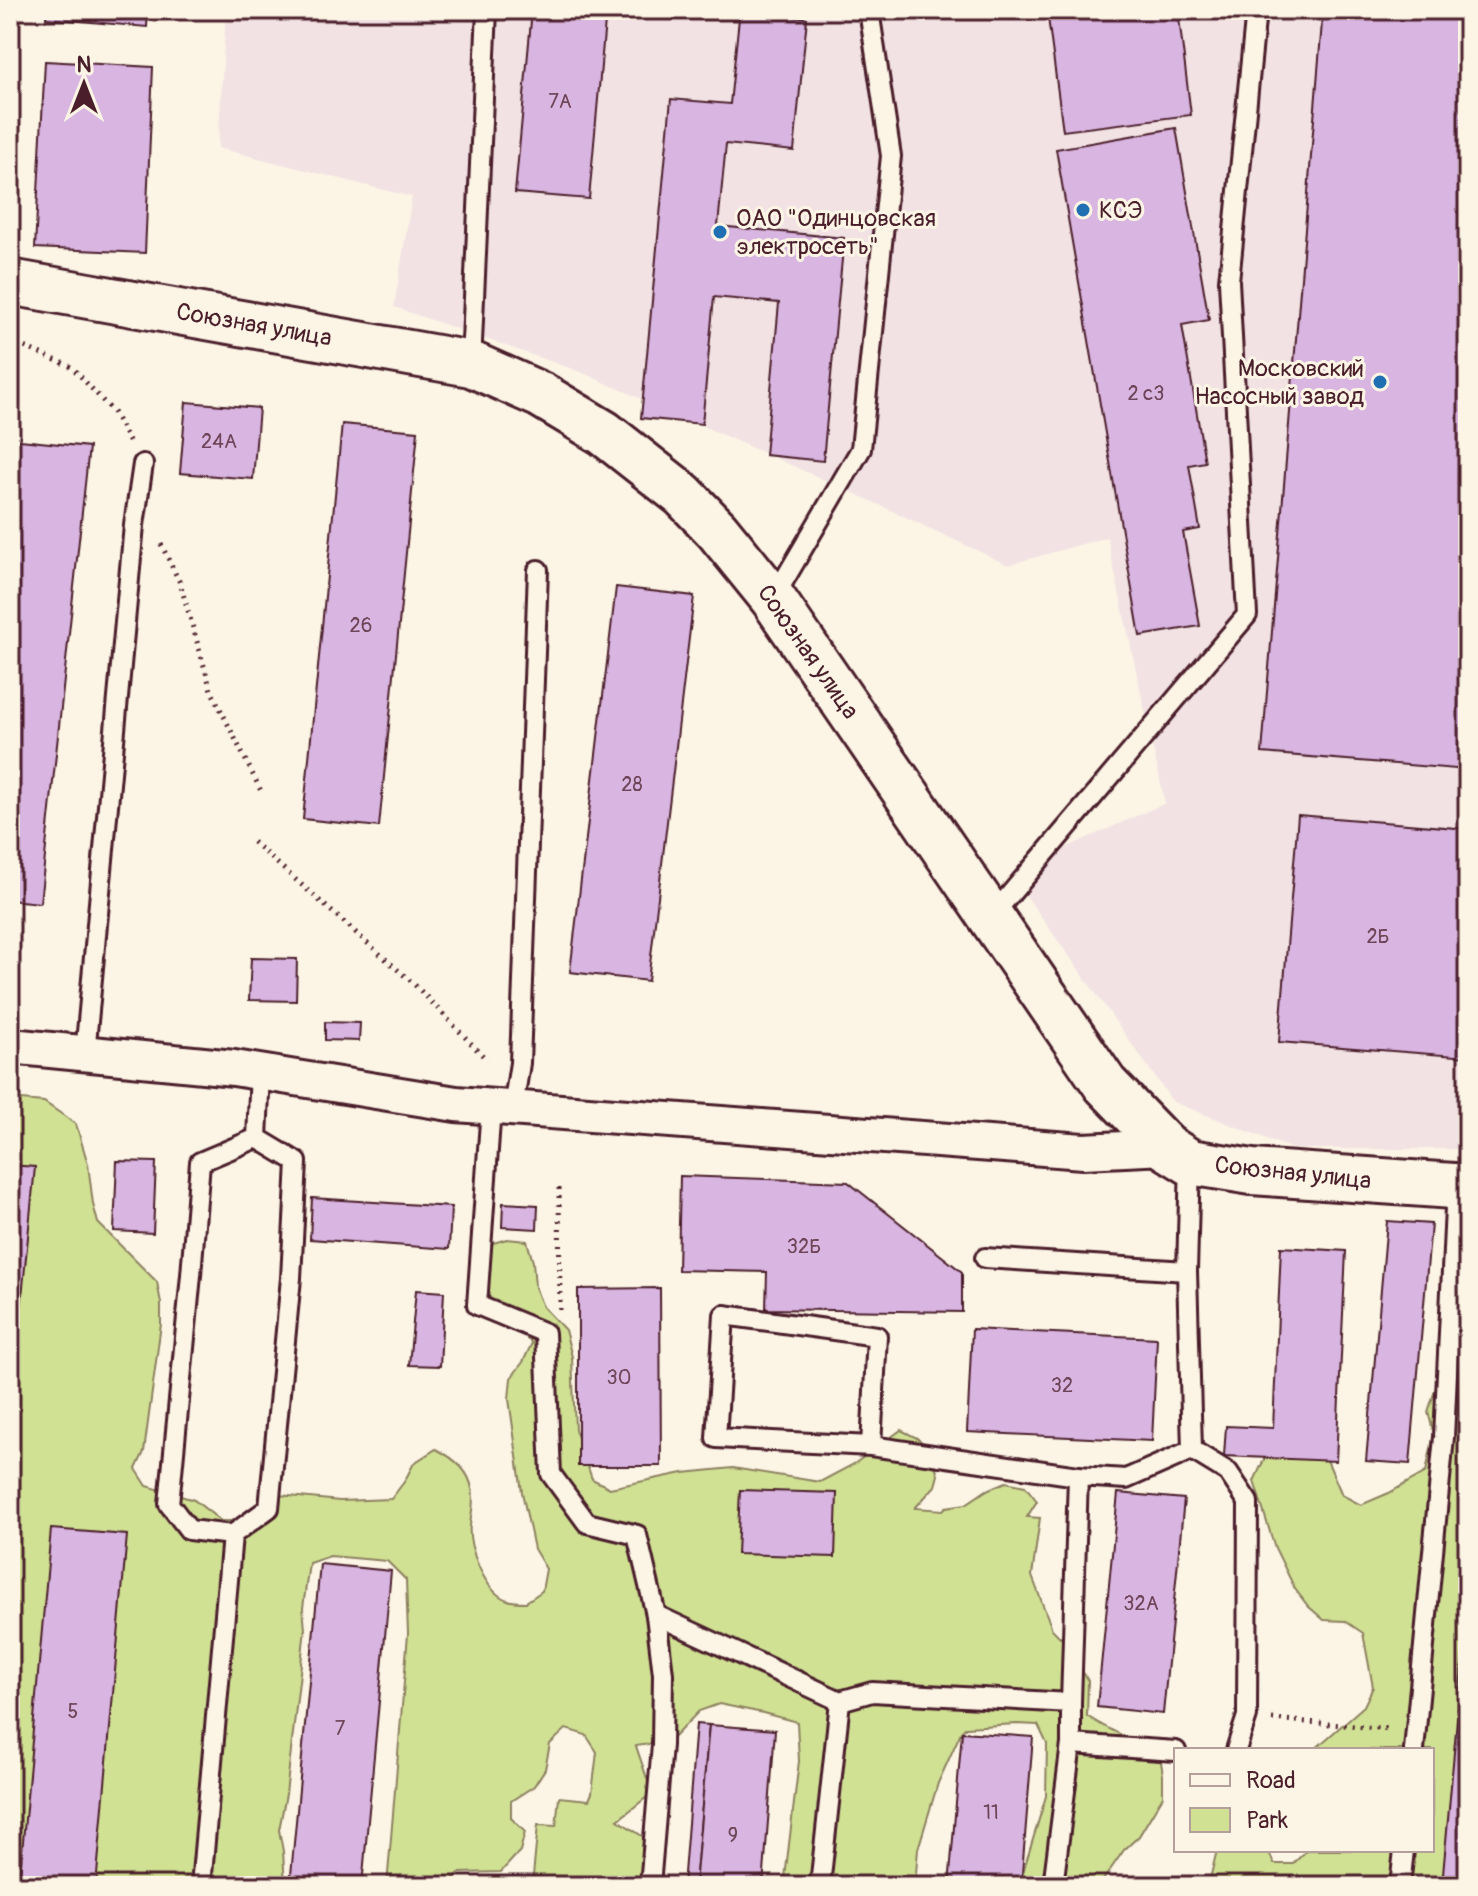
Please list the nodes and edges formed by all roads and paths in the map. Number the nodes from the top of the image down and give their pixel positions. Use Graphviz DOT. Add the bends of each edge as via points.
graph roads {
  1 [pos="487,10"];
  2 [pos="869,10"];
  3 [pos="1256,10"];
  4 [pos="10,282"];
  5 [pos="10,341"];
  6 [pos="471,364"];
  7 [pos="143,464"];
  8 [pos="134,525"];
  9 [pos="538,570"];
  10 [pos="773,599"];
  11 [pos="261,791"];
  12 [pos="253,842"];
  13 [pos="991,917"];
  14 [pos="10,1046"];
  15 [pos="85,1054"];
  16 [pos="487,1060"];
  17 [pos="260,1072"];
  18 [pos="502,1107"];
  19 [pos="257,1138"];
  20 [pos="1178,1155"];
  21 [pos="1462,1187"];
  22 [pos="559,1188"];
  23 [pos="985,1258"];
  24 [pos="1187,1271"];
  25 [pos="560,1323"];
  26 [pos="871,1446"];
  27 [pos="1192,1450"];
  28 [pos="1078,1476"];
  29 [pos="232,1535"];
  30 [pos="656,1615"];
  31 [pos="840,1701"];
  32 [pos="1071,1703"];
  33 [pos="1247,1716"];
  34 [pos="1415,1740"];
  35 [pos="1071,1744"];
  36 [pos="1237,1748"];
  37 [pos="1174,1751"];
  38 [pos="1404,1852"];
  39 [pos="201,1886"];
  40 [pos="650,1886"];
  41 [pos="820,1886"];
  42 [pos="1053,1886"];
  43 [pos="1400,1886"];
  1 -- 6 [label="lane"];
  2 -- 10 [label="lane" via="891,156 861,449"];
  3 -- 13 [label="lane" via="1229,281 1247,615"];
  4 -- 6 [label="street, Союзная улица"];
  5 -- 7 [label="path" via="72,367 113,412"];
  6 -- 10 [label="street, Союзная улица" via="541,395 604,433 683,495"];
  7 -- 8 [label="lane"];
  8 -- 11 [label="path" via="158,538 180,583 211,690"];
  8 -- 15 [label="lane"];
  9 -- 18 [label="lane" via="520,1063"];
  10 -- 13 [label="street, Союзная улица"];
  12 -- 16 [label="path" via="414,984"];
  13 -- 20 [label="street, Союзная улица" via="1105,1084"];
  14 -- 15 [label="street"];
  15 -- 17 [label="street"];
  17 -- 18 [label="street"];
  17 -- 19 [label="lane"];
  18 -- 20 [label="street"];
  18 -- 30 [label="lane" via="477,1305 545,1333 551,1474 587,1523 637,1535"];
  19 -- 29 [label="lane" via="297,1162 291,1278 269,1508"];
  19 -- 29 [label="lane" via="200,1162 169,1504 189,1530"];
  20 -- 21 [label="street, Союзная улица" via="1252,1172"];
  20 -- 24 [label="lane"];
  21 -- 34 [label="lane"];
  22 -- 25 [label="path"];
  23 -- 24 [label="lane"];
  24 -- 27 [label="lane"];
  26 -- 26 [label="lane" via="877,1336 724,1315 716,1438"];
  26 -- 28 [label="lane"];
  27 -- 28 [label="lane" via="1126,1479"];
  27 -- 33 [label="lane" via="1228,1472 1248,1502"];
  28 -- 32 [label="lane"];
  29 -- 39 [label="lane"];
  30 -- 31 [label="lane"];
  30 -- 40 [label="lane" via="663,1674 662,1745"];
  31 -- 32 [label="lane" via="872,1692"];
  31 -- 41 [label="lane"];
  32 -- 35 [label="lane"];
  33 -- 34 [label="path"];
  33 -- 36 [label="lane"];
  35 -- 37 [label="lane"];
  35 -- 42 [label="lane"];
  38 -- 43 [label="lane"];
}
